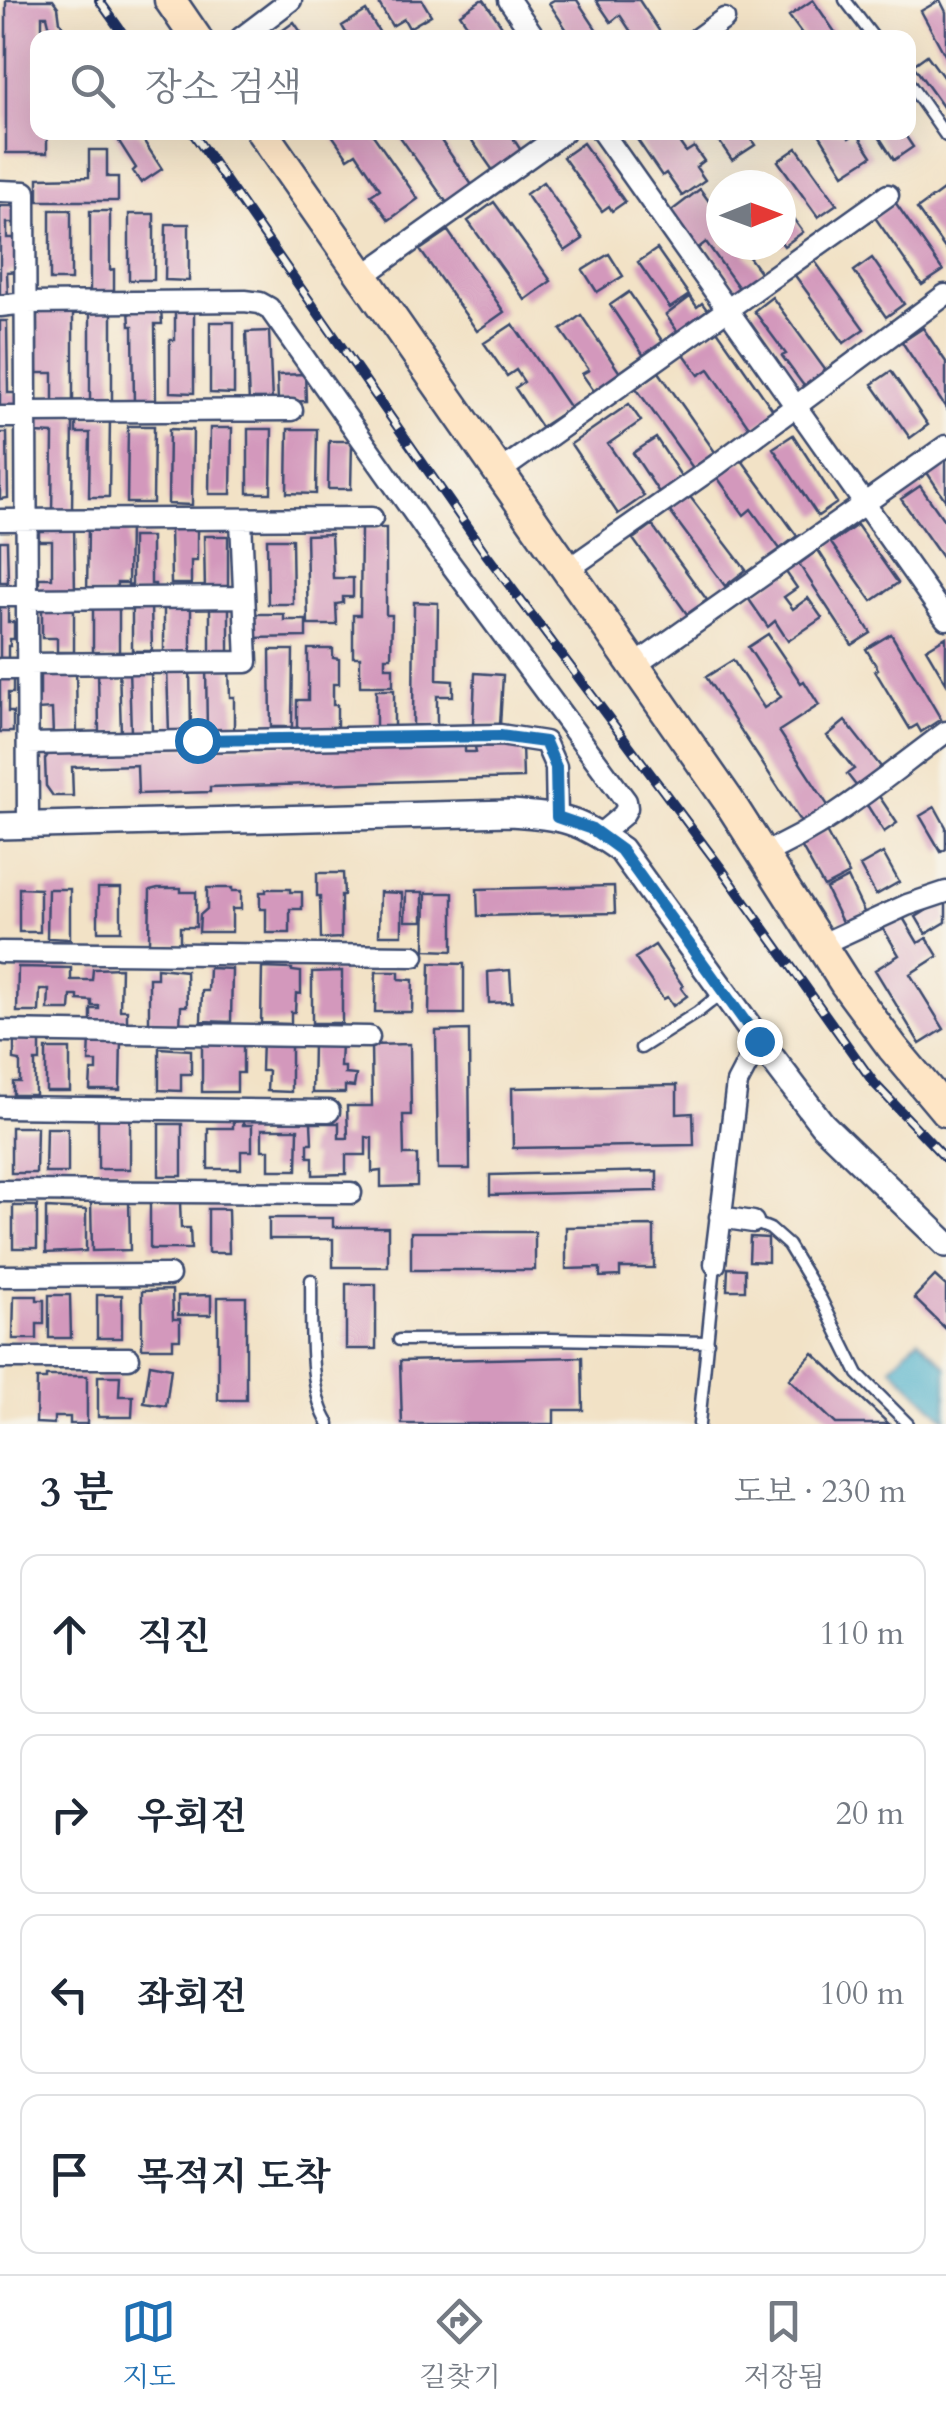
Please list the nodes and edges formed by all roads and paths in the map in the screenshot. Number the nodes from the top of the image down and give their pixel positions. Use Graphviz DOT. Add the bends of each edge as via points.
graph roads {
  1 [pos="170,0"];
  2 [pos="291,0"];
  3 [pos="509,0"];
  4 [pos="845,0"];
  5 [pos="724,19"];
  6 [pos="191,30"];
  7 [pos="251,30"];
  8 [pos="530,30"];
  9 [pos="709,30"];
  10 [pos="868,30"];
  11 [pos="916,93"];
  12 [pos="946,136"];
  13 [pos="268,140"];
  14 [pos="553,140"];
  15 [pos="608,140"];
  16 [pos="0,192"];
  17 [pos="888,194"];
  18 [pos="362,276"];
  19 [pos="945,295"];
  20 [pos="26,302"];
  21 [pos="0,306"];
  22 [pos="727,310"];
  23 [pos="796,406"];
  24 [pos="292,410"];
  25 [pos="26,414"];
  26 [pos="0,416"];
  27 [pos="946,446"];
  28 [pos="499,472"];
  29 [pos="864,503"];
  30 [pos="372,518"];
  31 [pos="241,519"];
  32 [pos="0,520"];
  33 [pos="27,520"];
  34 [pos="567,570"];
  35 [pos="0,596"];
  36 [pos="244,597"];
  37 [pos="27,599"];
  38 [pos="946,619"];
  39 [pos="28,666"];
  40 [pos="634,666"];
  41 [pos="0,669"];
  42 [pos="946,732"];
  43 [pos="28,744"];
  44 [pos="557,817"];
  45 [pos="28,824"];
  46 [pos="0,826"];
  47 [pos="599,835"];
  48 [pos="762,854"];
  49 [pos="946,892"];
  50 [pos="820,945"];
  51 [pos="0,952"];
  52 [pos="414,956"];
  53 [pos="723,992"];
  54 [pos="0,1031"];
  55 [pos="369,1037"];
  56 [pos="759,1041"];
  57 [pos="641,1048"];
  58 [pos="0,1107"];
  59 [pos="329,1111"];
  60 [pos="946,1111"];
  61 [pos="0,1191"];
  62 [pos="351,1193"];
  63 [pos="720,1217"];
  64 [pos="753,1222"];
  65 [pos="946,1244"];
  66 [pos="715,1264"];
  67 [pos="169,1275"];
  68 [pos="0,1276"];
  69 [pos="311,1280"];
  70 [pos="400,1340"];
  71 [pos="708,1342"];
  72 [pos="0,1358"];
  73 [pos="129,1358"];
  74 [pos="329,1424"];
  75 [pos="699,1424"];
  76 [pos="908,1424"];
  1 -- 6 [label="main road"];
  2 -- 7 [label="street"];
  3 -- 8 [label="street"];
  4 -- 10 [label="lane"];
  5 -- 9 [label="street"];
  11 -- 12 [label="lane"];
  13 -- 18 [label="main road"];
  14 -- 18 [label="street"];
  15 -- 22 [label="street"];
  16 -- 20 [label="street" via="26,192"];
  17 -- 22 [label="street"];
  18 -- 28 [label="main road"];
  19 -- 23 [label="street"];
  20 -- 21 [label="street"];
  20 -- 25 [label="street"];
  20 -- 47 [label="street" via="244,301 268,308 626,800 623,815"];
  22 -- 23 [label="street"];
  22 -- 28 [label="street"];
  23 -- 29 [label="street"];
  23 -- 34 [label="street"];
  24 -- 25 [label="street"];
  25 -- 26 [label="street"];
  25 -- 33 [label="street"];
  27 -- 29 [label="street"];
  28 -- 34 [label="main road"];
  29 -- 38 [label="street"];
  29 -- 40 [label="street"];
  30 -- 31 [label="street"];
  31 -- 33 [label="street"];
  31 -- 36 [label="street"];
  32 -- 33 [label="street"];
  33 -- 37 [label="street"];
  34 -- 40 [label="main road"];
  35 -- 37 [label="street"];
  36 -- 37 [label="street"];
  36 -- 39 [label="street" via="246,662"];
  37 -- 39 [label="street"];
  39 -- 41 [label="street"];
  39 -- 43 [label="street"];
  40 -- 48 [label="main road"];
  42 -- 48 [label="street" via="838,814"];
  43 -- 44 [label="street" via="500,736 545,742 556,767"];
  43 -- 45 [label="street"];
  44 -- 45 [label="street"];
  44 -- 47 [label="street"];
  45 -- 46 [label="street"];
  47 -- 53 [label="street" via="621,850"];
  48 -- 50 [label="main road"];
  49 -- 50 [label="street"];
  50 -- 60 [label="main road"];
  51 -- 52 [label="street"];
  53 -- 56 [label="street"];
  53 -- 57 [label="lane"];
  54 -- 55 [label="street"];
  56 -- 63 [label="street" via="737,1083"];
  56 -- 65 [label="street" via="822,1124"];
  58 -- 59 [label="street"];
  61 -- 62 [label="street"];
  63 -- 64 [label="street"];
  63 -- 66 [label="street"];
  64 -- 76 [label="lane" via="788,1245 858,1374"];
  66 -- 71 [label="lane"];
  67 -- 68 [label="street"];
  69 -- 74 [label="lane" via="314,1379"];
  70 -- 71 [label="lane"];
  71 -- 75 [label="lane"];
  72 -- 73 [label="street"];
}
